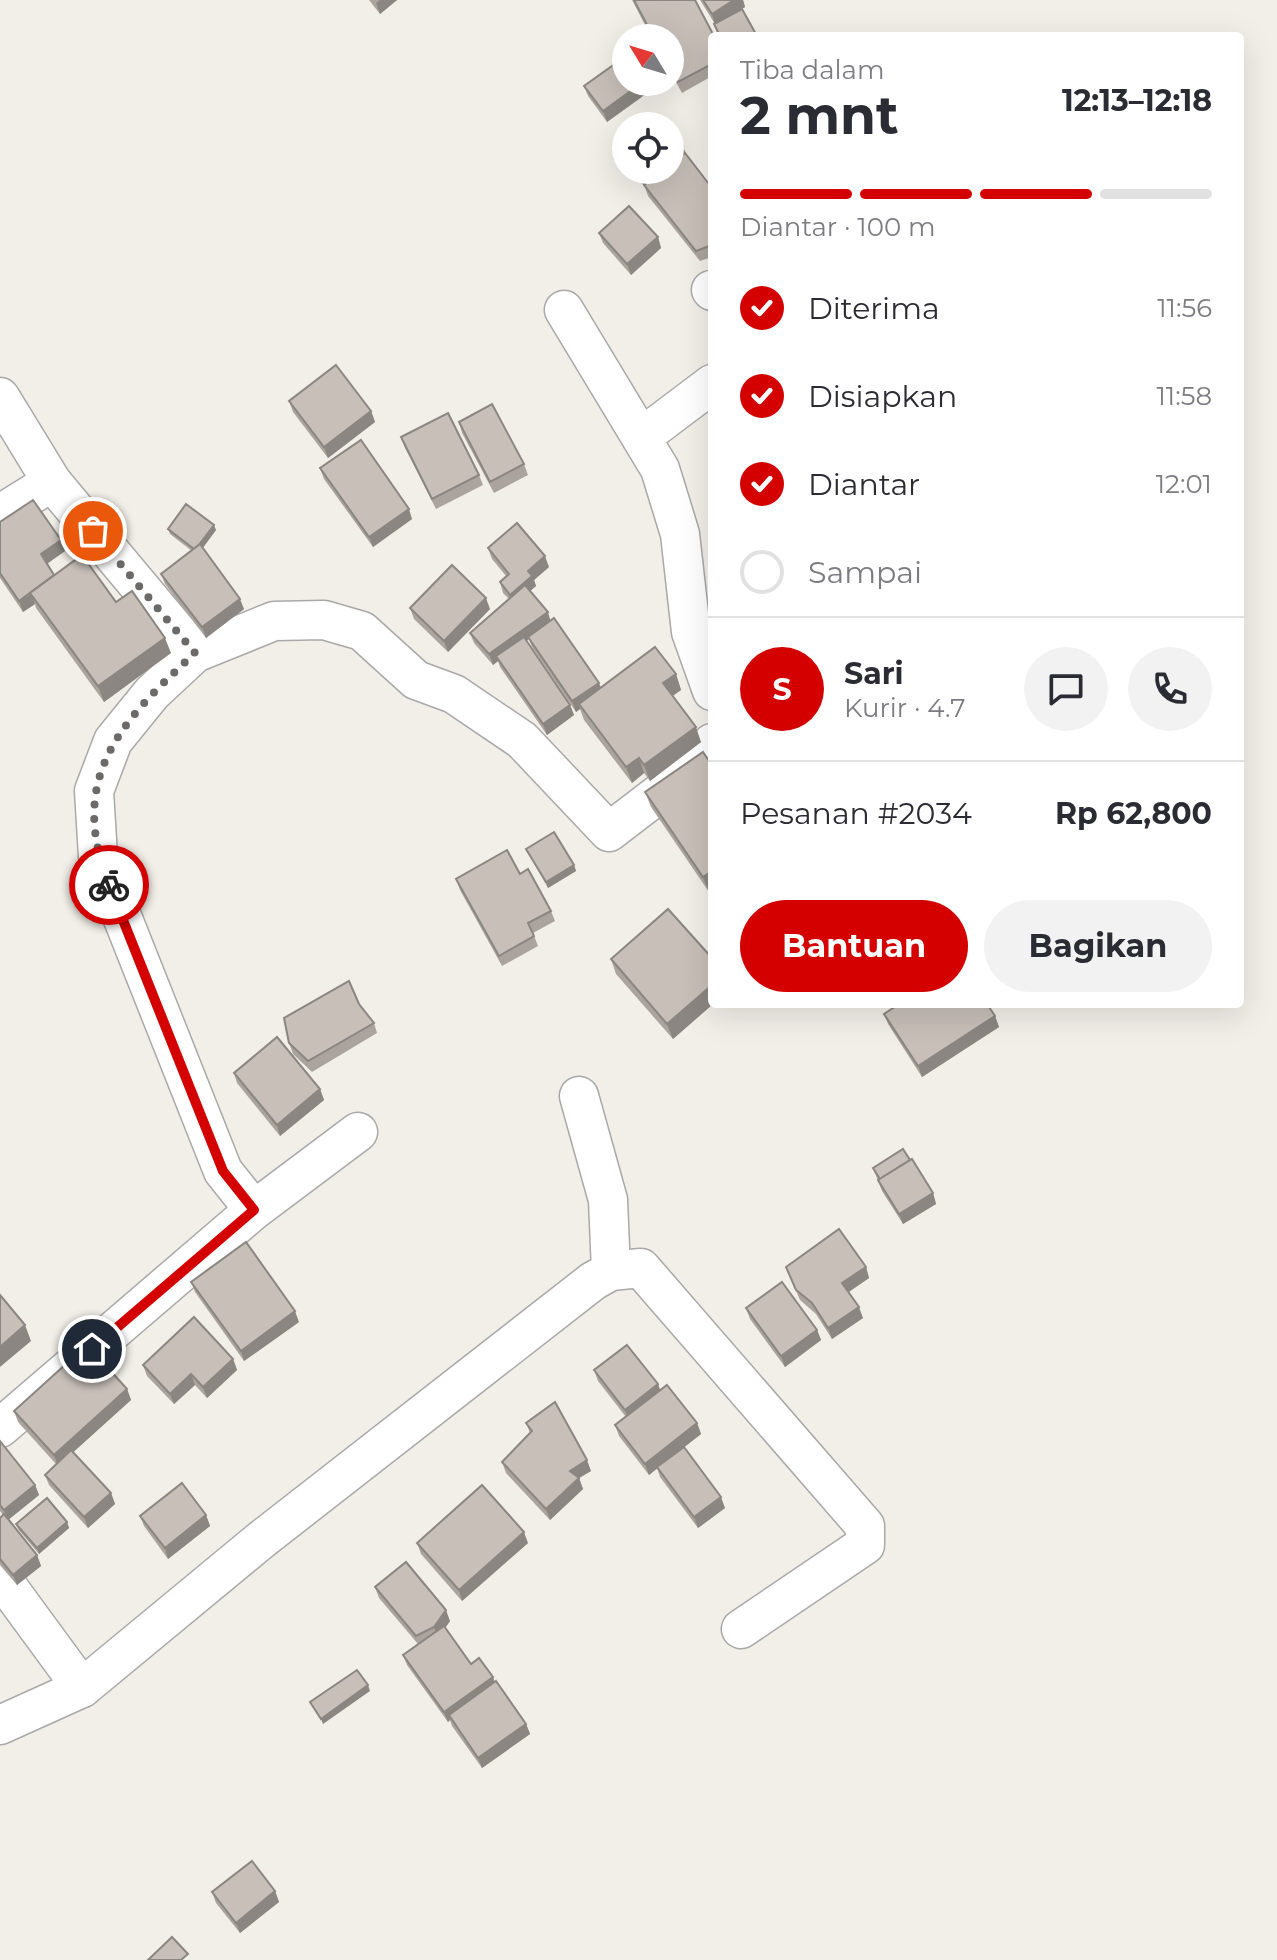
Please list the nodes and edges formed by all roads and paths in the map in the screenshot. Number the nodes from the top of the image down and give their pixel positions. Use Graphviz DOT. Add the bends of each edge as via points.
graph roads {
  1 [pos="564,310"];
  2 [pos="708,387"];
  3 [pos="0,397"];
  4 [pos="643,436"];
  5 [pos="52,482"];
  6 [pos="0,514"];
  7 [pos="195,653"];
  8 [pos="708,680"];
  9 [pos="708,751"];
  10 [pos="579,1096"];
  11 [pos="358,1132"];
  12 [pos="254,1210"];
  13 [pos="611,1271"];
  14 [pos="0,1428"];
  15 [pos="0,1576"];
  16 [pos="741,1629"];
  17 [pos="82,1688"];
  18 [pos="0,1725"];
  1 -- 4 [label="street"];
  2 -- 4 [label="street"];
  3 -- 5 [label="street"];
  4 -- 8 [label="street" via="660,469 680,534 691,632"];
  5 -- 6 [label="street"];
  5 -- 7 [label="street"];
  7 -- 9 [label="street" via="274,621 324,620 362,631 416,680 454,694 522,740 609,832 703,760"];
  7 -- 12 [label="street" via="152,693 113,741 94,791 98,856 223,1171"];
  10 -- 13 [label="street" via="608,1200"];
  11 -- 12 [label="street"];
  12 -- 14 [label="street"];
  13 -- 16 [label="street" via="641,1268 865,1526 865,1545"];
  13 -- 17 [label="street" via="261,1540"];
  15 -- 17 [label="street"];
  17 -- 18 [label="street"];
}
